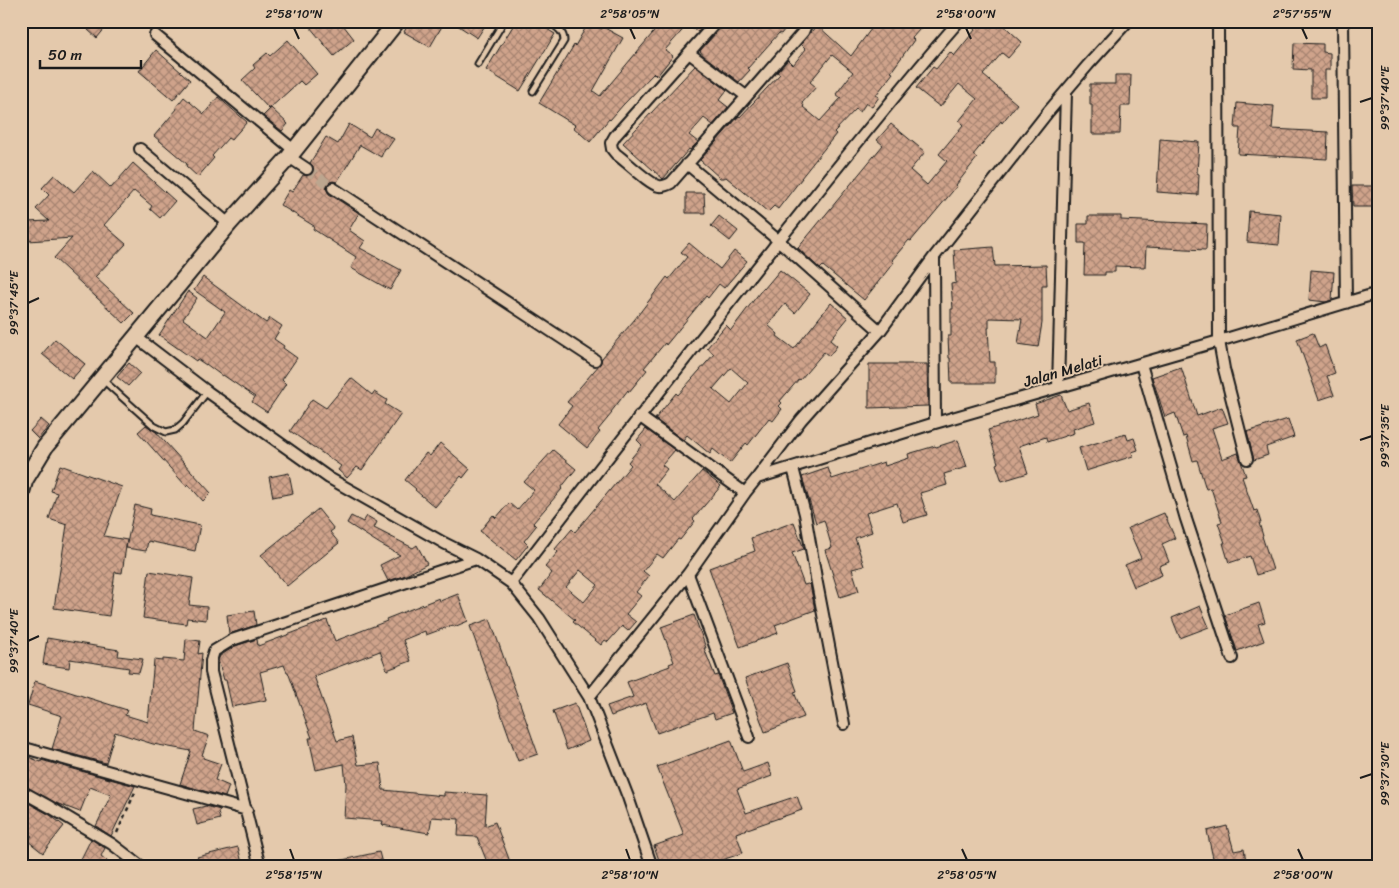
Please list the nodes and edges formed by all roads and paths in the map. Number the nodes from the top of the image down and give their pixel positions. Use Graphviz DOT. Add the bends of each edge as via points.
graph roads {
  1 [pos="397,21"];
  2 [pos="504,21"];
  3 [pos="549,21"];
  4 [pos="716,21"];
  5 [pos="805,21"];
  6 [pos="959,21"];
  7 [pos="1128,21"];
  8 [pos="1218,21"];
  9 [pos="1343,21"];
  10 [pos="155,35"];
  11 [pos="688,53"];
  12 [pos="478,64"];
  13 [pos="533,91"];
  14 [pos="1066,92"];
  15 [pos="746,96"];
  16 [pos="140,149"];
  17 [pos="292,154"];
  18 [pos="688,164"];
  19 [pos="306,169"];
  20 [pos="334,188"];
  21 [pos="230,224"];
  22 [pos="779,241"];
  23 [pos="934,257"];
  24 [pos="1378,293"];
  25 [pos="1346,303"];
  26 [pos="880,331"];
  27 [pos="136,337"];
  28 [pos="1219,341"];
  29 [pos="594,360"];
  30 [pos="1141,364"];
  31 [pos="101,379"];
  32 [pos="1058,387"];
  33 [pos="208,392"];
  34 [pos="639,416"];
  35 [pos="935,424"];
  36 [pos="1246,459"];
  37 [pos="793,468"];
  38 [pos="757,478"];
  39 [pos="745,492"];
  40 [pos="21,494"];
  41 [pos="476,560"];
  42 [pos="688,574"];
  43 [pos="511,583"];
  44 [pos="1232,658"];
  45 [pos="590,697"];
  46 [pos="844,724"];
  47 [pos="750,737"];
  48 [pos="21,747"];
  49 [pos="140,780"];
  50 [pos="21,791"];
  51 [pos="246,810"];
  52 [pos="112,844"];
  53 [pos="142,867"];
  54 [pos="260,867"];
  55 [pos="652,867"];
  1 -- 17 [label="main road"];
  2 -- 12 [label="lane"];
  3 -- 13 [label="lane" via="564,35 564,41"];
  4 -- 11 [label="street"];
  5 -- 15 [label="street" via="803,32"];
  6 -- 22 [label="street" via="906,81"];
  7 -- 14 [label="street"];
  8 -- 28 [label="street"];
  9 -- 25 [label="street"];
  10 -- 17 [label="street"];
  11 -- 15 [label="street"];
  11 -- 18 [label="street" via="611,143 616,154 658,186 671,183"];
  14 -- 23 [label="street"];
  14 -- 32 [label="street"];
  15 -- 18 [label="street"];
  16 -- 21 [label="street"];
  17 -- 19 [label="street"];
  17 -- 21 [label="main road"];
  18 -- 22 [label="street"];
  20 -- 29 [label="street"];
  21 -- 27 [label="main road"];
  22 -- 26 [label="street"];
  22 -- 34 [label="street"];
  23 -- 26 [label="street"];
  23 -- 35 [label="street"];
  24 -- 25 [label="street, Jalan Melati"];
  25 -- 28 [label="street, Jalan Melati"];
  26 -- 38 [label="street" via="801,420"];
  27 -- 31 [label="main road"];
  27 -- 33 [label="street"];
  28 -- 30 [label="street, Jalan Melati"];
  28 -- 36 [label="street"];
  30 -- 32 [label="street, Jalan Melati"];
  30 -- 44 [label="street" via="1186,519"];
  31 -- 33 [label="lane" via="154,426 166,432 183,423"];
  31 -- 40 [label="main road" via="45,447 25,480"];
  32 -- 35 [label="street, Jalan Melati"];
  33 -- 41 [label="street" via="329,478"];
  34 -- 39 [label="street"];
  34 -- 43 [label="street"];
  35 -- 37 [label="street, Jalan Melati"];
  37 -- 38 [label="street, Jalan Melati"];
  37 -- 46 [label="street" via="805,514"];
  38 -- 39 [label="street"];
  39 -- 42 [label="street"];
  41 -- 43 [label="street"];
  41 -- 51 [label="street" via="232,640 214,651 210,661 211,672"];
  42 -- 45 [label="street"];
  42 -- 47 [label="street"];
  43 -- 45 [label="street" via="539,618"];
  45 -- 55 [label="street"];
  48 -- 49 [label="street"];
  49 -- 51 [label="street"];
  49 -- 52 [label="path"];
  50 -- 52 [label="street"];
  51 -- 54 [label="street"];
  52 -- 53 [label="street"];
}
